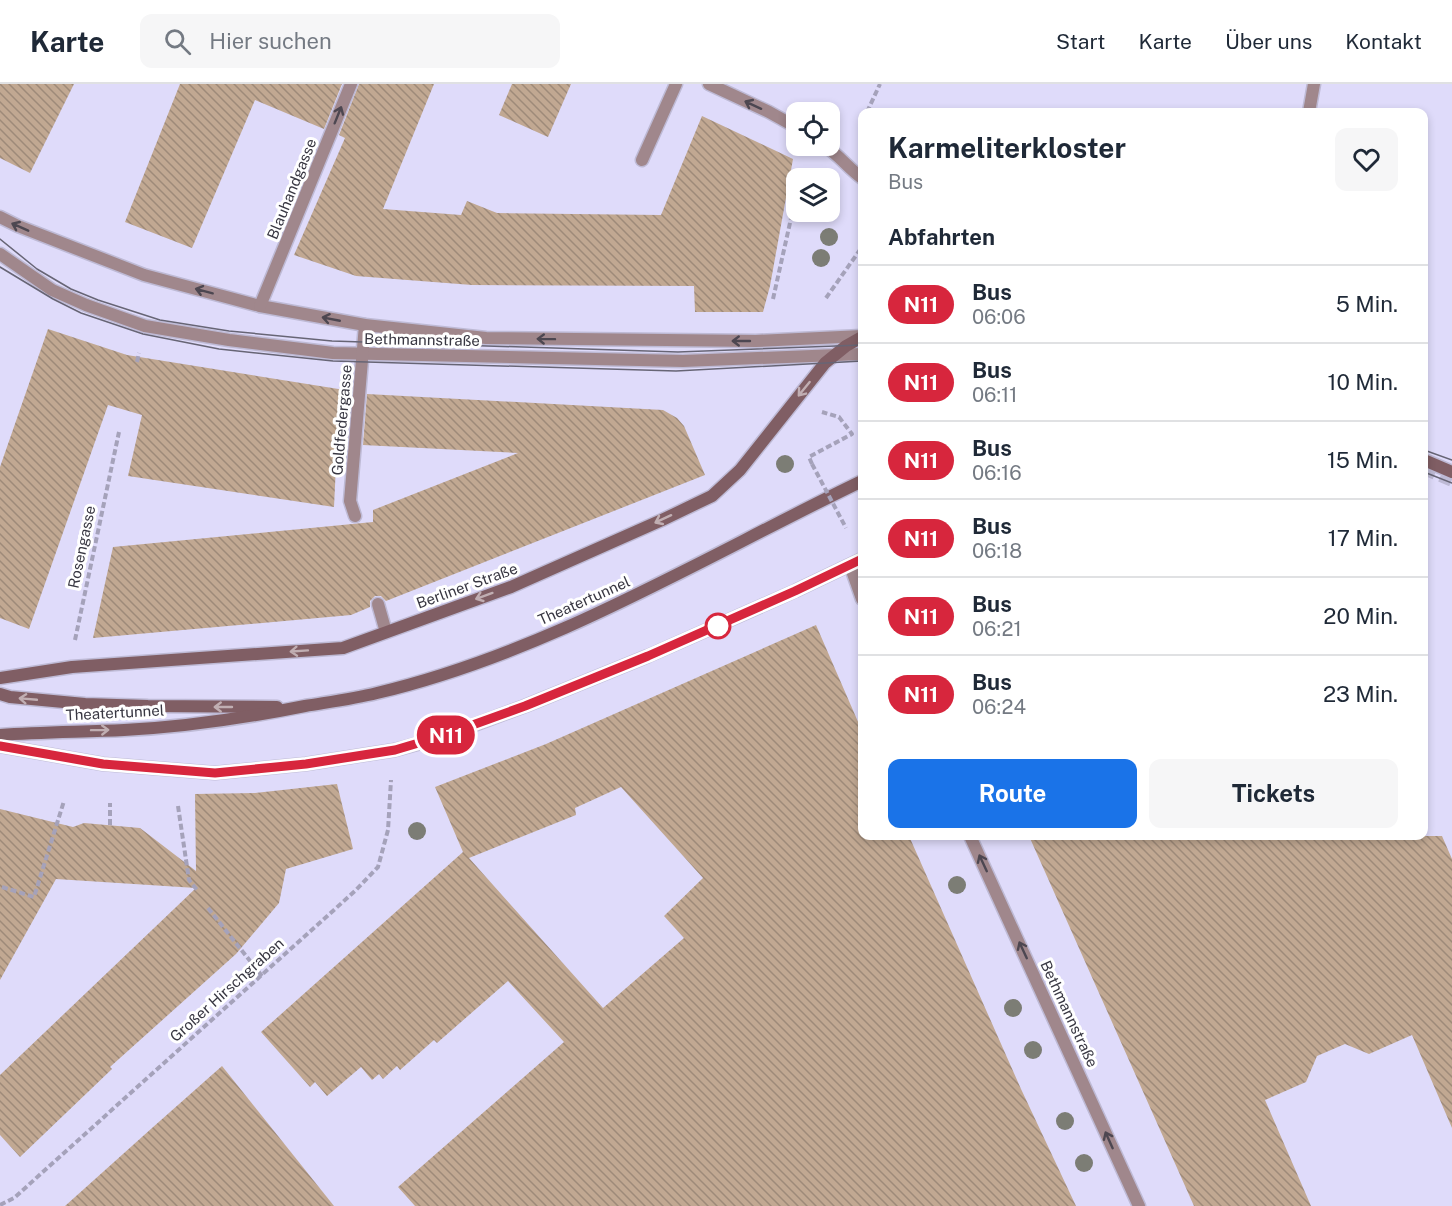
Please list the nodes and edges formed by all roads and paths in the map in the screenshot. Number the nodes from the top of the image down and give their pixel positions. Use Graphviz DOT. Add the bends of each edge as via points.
graph roads {
  1 [pos="351,84"];
  2 [pos="676,84"];
  3 [pos="709,84"];
  4 [pos="880,84"];
  5 [pos="1314,84"];
  6 [pos="869,108"];
  7 [pos="1310,108"];
  8 [pos="786,121"];
  9 [pos="839,156"];
  10 [pos="642,160"];
  11 [pos="858,175"];
  12 [pos="0,217"];
  13 [pos="790,222"];
  14 [pos="858,253"];
  15 [pos="0,254"];
  16 [pos="826,298"];
  17 [pos="773,299"];
  18 [pos="260,306"];
  19 [pos="365,325"];
  20 [pos="858,337"];
  21 [pos="858,339"];
  22 [pos="363,354"];
  23 [pos="858,354"];
  24 [pos="835,355"];
  25 [pos="813,409"];
  26 [pos="119,432"];
  27 [pos="1428,463"];
  28 [pos="1452,471"];
  29 [pos="858,483"];
  30 [pos="355,516"];
  31 [pos="846,528"];
  32 [pos="858,561"];
  33 [pos="850,565"];
  34 [pos="858,588"];
  35 [pos="378,604"];
  36 [pos="386,632"];
  37 [pos="72,667"];
  38 [pos="0,678"];
  39 [pos="0,694"];
  40 [pos="303,707"];
  41 [pos="0,735"];
  42 [pos="0,746"];
  43 [pos="395,750"];
  44 [pos="64,801"];
  45 [pos="110,803"];
  46 [pos="178,806"];
  47 [pos="110,825"];
  48 [pos="972,840"];
  49 [pos="2,887"];
  50 [pos="197,890"];
  51 [pos="208,908"];
  52 [pos="262,976"];
  53 [pos="0,1205"];
  54 [pos="1139,1206"];
  18 -- 1 [label="street, Blauhandgasse, one-way"];
  2 -- 10 [label="street"];
  8 -- 3 [label="street, one-way"];
  4 -- 6 [label="path"];
  5 -- 7 [label="street"];
  9 -- 11 [label="street"];
  18 -- 12 [label="street, Bethmannstraße, one-way" via="144,275"];
  13 -- 17 [label="path"];
  14 -- 16 [label="path"];
  15 -- 22 [label="street, Bethmannstraße" via="52,290 145,326 229,340"];
  19 -- 18 [label="street, Bethmannstraße, one-way"];
  20 -- 19 [label="street, Bethmannstraße, one-way" via="734,341 486,338"];
  19 -- 22 [label="street, Goldfedergasse"];
  21 -- 24 [label="street, Berliner Straße"];
  22 -- 24 [label="street, Bethmannstraße" via="683,362"];
  22 -- 30 [label="street, Goldfedergasse" via="350,501"];
  23 -- 24 [label="street, Bethmannstraße"];
  24 -- 36 [label="street, Berliner Straße, one-way" via="740,470 712,496 511,587"];
  25 -- 31 [label="path, bridge" via="839,417 852,434 808,457"];
  26 -- 37 [label="path, Rosengasse" via="75,635"];
  27 -- 28 [label="street"];
  29 -- 40 [label="street, Theatertunnel" via="605,610 499,655 376,693"];
  32 -- 33 [label="street"];
  33 -- 34 [label="street"];
  33 -- 43 [label="street" via="597,677 452,733"];
  35 -- 36 [label="street"];
  36 -- 37 [label="street, Berliner Straße, one-way" via="343,648"];
  37 -- 38 [label="street, Berliner Straße"];
  40 -- 39 [label="street, Theatertunnel, one-way" via="85,704"];
  41 -- 40 [label="street, Theatertunnel, one-way" via="235,720"];
  42 -- 43 [label="street" via="103,764 215,773"];
  43 -- 52 [label="path, Großer Hirschgraben" via="388,830 378,867"];
  44 -- 49 [label="path" via="34,897"];
  45 -- 47 [label="path"];
  46 -- 50 [label="path" via="189,880"];
  54 -- 48 [label="street, Bethmannstraße, one-way"];
  51 -- 52 [label="path"];
  52 -- 53 [label="path, Großer Hirschgraben" via="14,1198"];
}
